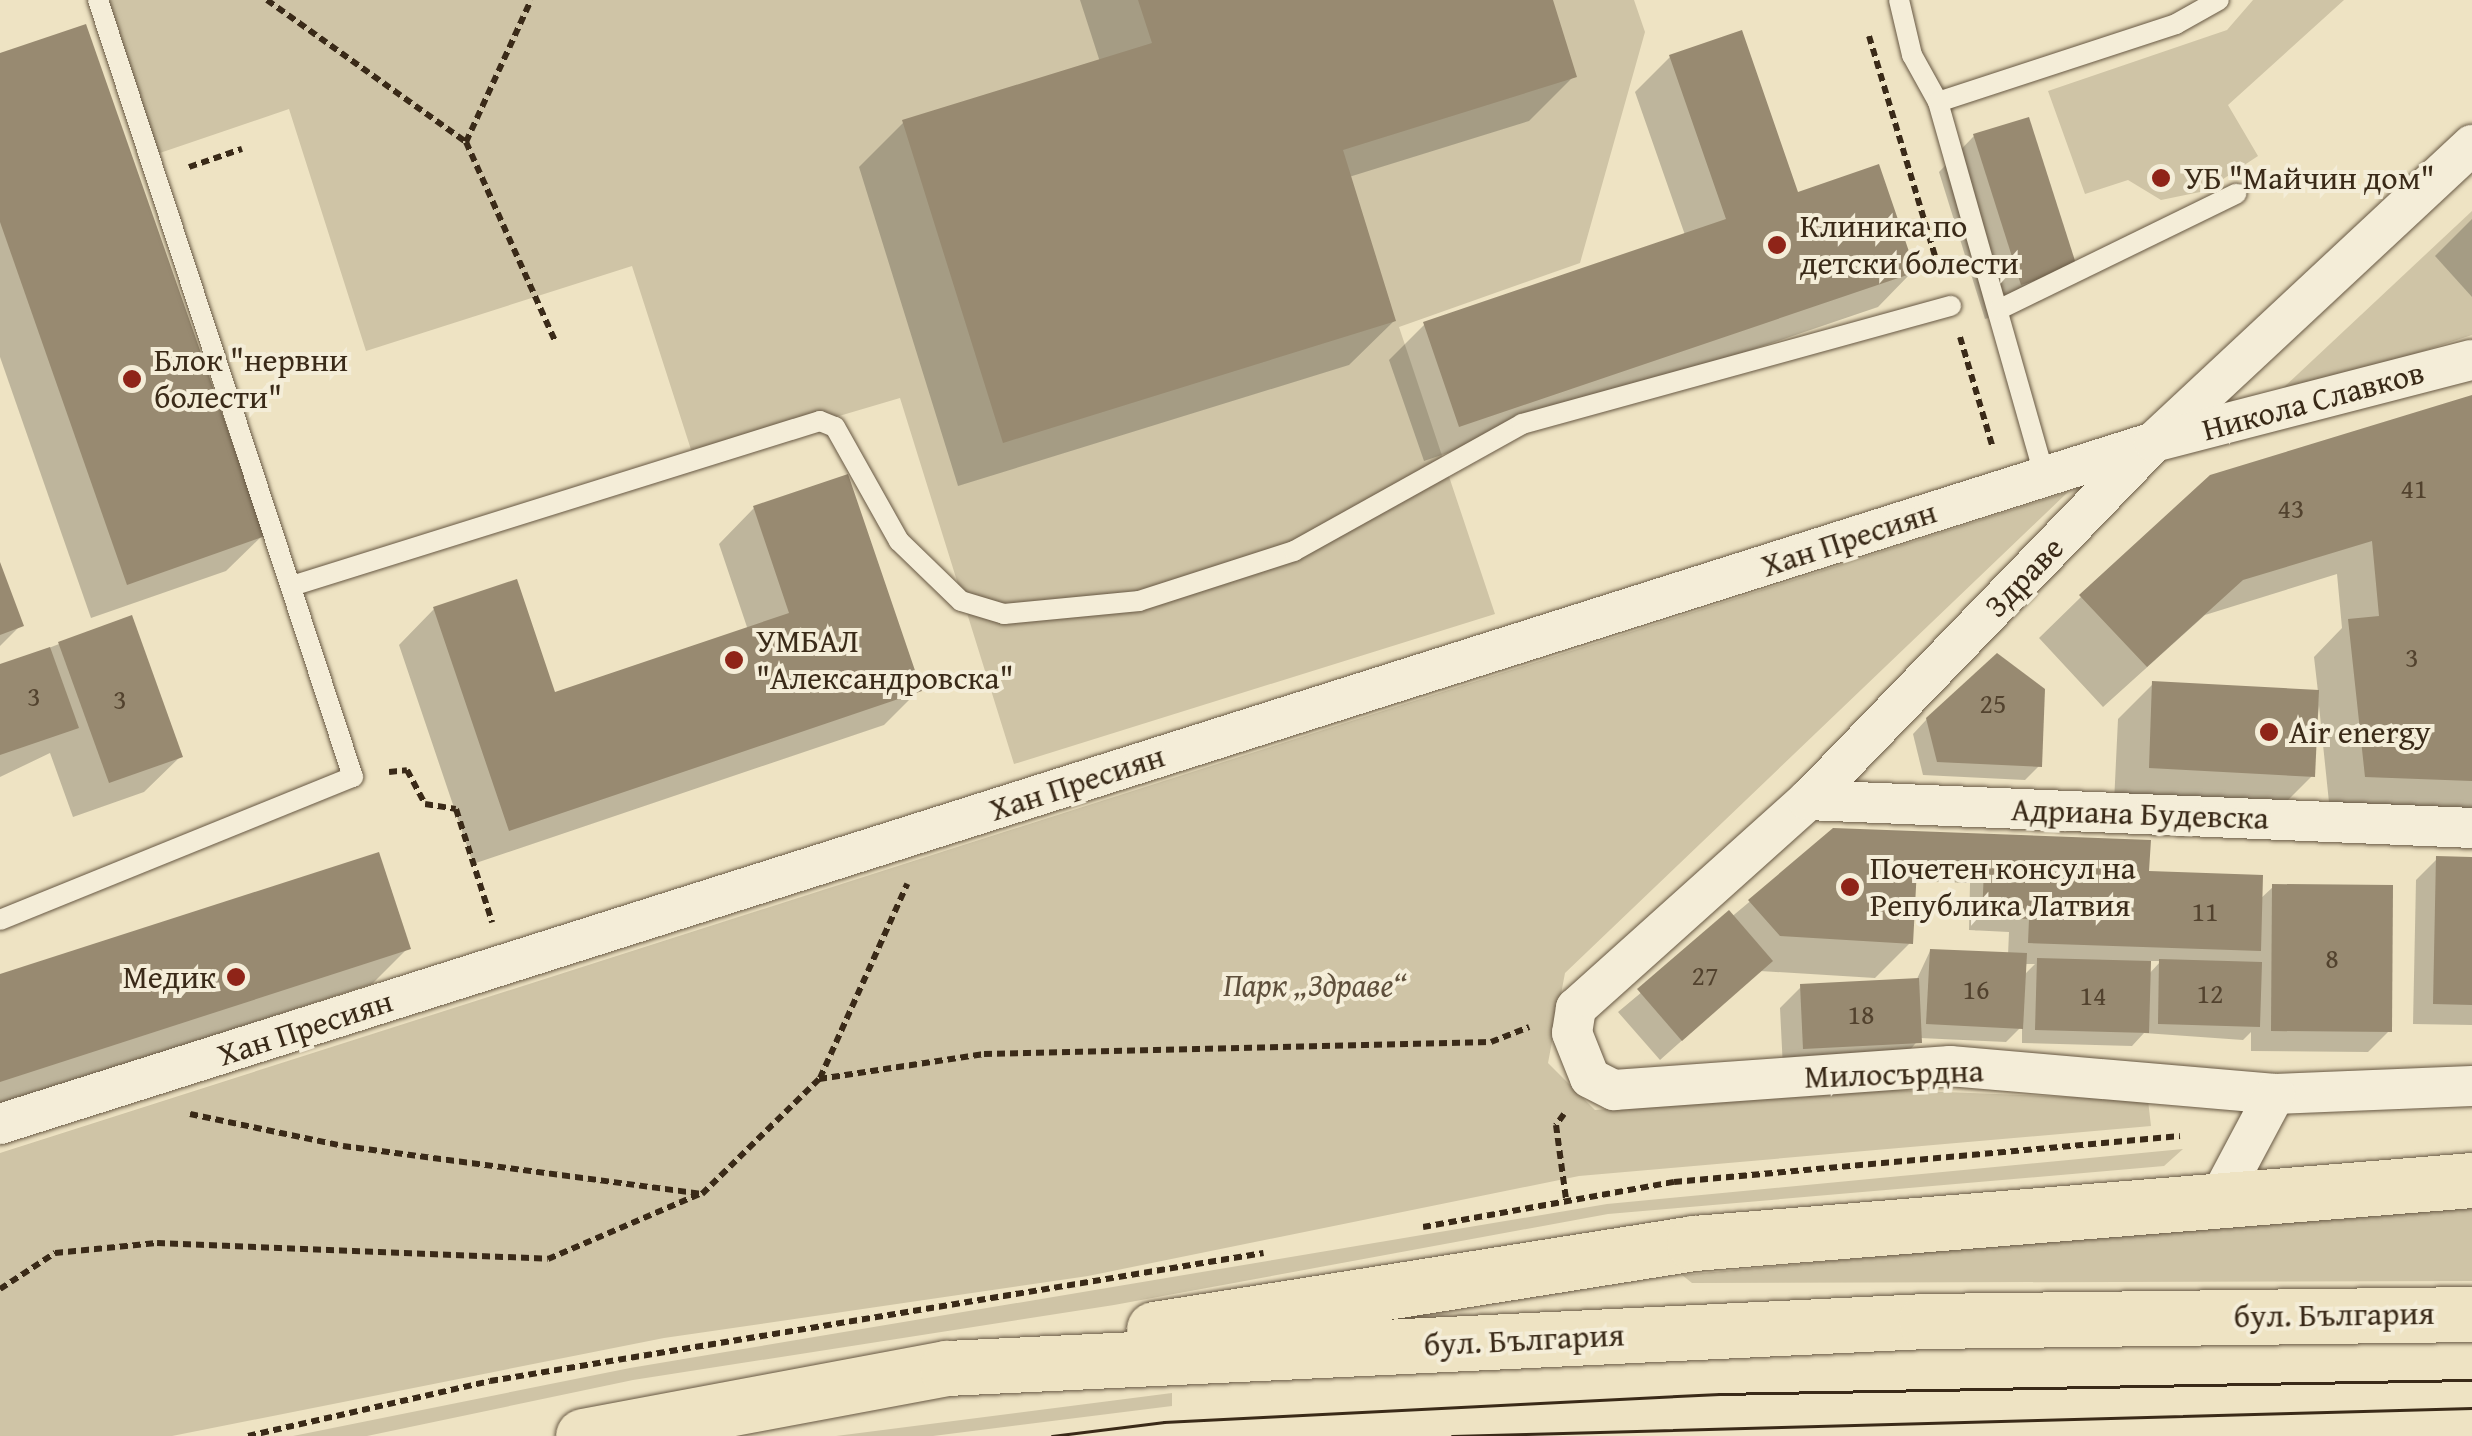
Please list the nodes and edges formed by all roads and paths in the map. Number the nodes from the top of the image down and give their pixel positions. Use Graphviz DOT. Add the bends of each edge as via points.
graph roads {
  1 [pos="98,0"];
  2 [pos="267,0"];
  3 [pos="531,0"];
  4 [pos="1899,0"];
  5 [pos="2219,0"];
  6 [pos="1864,38"];
  7 [pos="1938,102"];
  8 [pos="466,142"];
  9 [pos="2472,145"];
  10 [pos="242,149"];
  11 [pos="159,177"];
  12 [pos="2236,194"];
  13 [pos="1950,306"];
  14 [pos="2000,309"];
  15 [pos="556,343"];
  16 [pos="2472,360"];
  17 [pos="2154,442"];
  18 [pos="1992,445"];
  19 [pos="2046,477"];
  20 [pos="295,584"];
  21 [pos="407,770"];
  22 [pos="1808,800"];
  23 [pos="2472,828"];
  24 [pos="931,830"];
  25 [pos="0,920"];
  26 [pos="505,964"];
  27 [pos="1576,1008"];
  28 [pos="1491,1042"];
  29 [pos="820,1079"];
  30 [pos="2472,1086"];
  31 [pos="95,1094"];
  32 [pos="2275,1094"];
  33 [pos="0,1124"];
  34 [pos="1556,1125"];
  35 [pos="2472,1180"];
  36 [pos="702,1194"];
  37 [pos="1566,1199"];
  38 [pos="2218,1201"];
  39 [pos="0,1289"];
  40 [pos="2472,1314"];
  41 [pos="947,1368"];
  42 [pos="583,1436"];
  1 -- 11 [label="lane"];
  2 -- 8 [label="path"];
  3 -- 8 [label="path"];
  4 -- 7 [label="lane" via="1912,56"];
  5 -- 7 [label="lane" via="2176,24"];
  6 -- 13 [label="path"];
  7 -- 14 [label="lane"];
  8 -- 15 [label="path"];
  9 -- 17 [label="street, Здраве"];
  10 -- 11 [label="path"];
  11 -- 20 [label="lane"];
  12 -- 14 [label="lane"];
  13 -- 18 [label="path"];
  13 -- 20 [label="lane" via="1522,424 1294,551 1139,601 1004,614 962,601 899,542 835,428 820,420"];
  14 -- 19 [label="lane"];
  16 -- 17 [label="street, Никола Славков"];
  17 -- 19 [label="street, Хан Пресиян"];
  17 -- 22 [label="street, Здраве"];
  19 -- 24 [label="street, Хан Пресиян"];
  20 -- 25 [label="lane" via="352,777"];
  21 -- 26 [label="path" via="424,804 456,809"];
  22 -- 23 [label="street, Адриана Будевска"];
  22 -- 27 [label="street, Здраве"];
  24 -- 26 [label="street, Хан Пресиян"];
  24 -- 29 [label="path"];
  26 -- 31 [label="street, Хан Пресиян"];
  27 -- 32 [label="street, Милосърдна" via="1578,1058 1590,1078 1614,1090 1950,1066"];
  28 -- 29 [label="path" via="984,1054"];
  29 -- 36 [label="path"];
  30 -- 32 [label="street, Милосърдна"];
  31 -- 33 [label="street, Хан Пресиян"];
  31 -- 36 [label="path" via="343,1146"];
  32 -- 38 [label="street"];
  34 -- 37 [label="path"];
  35 -- 38 [label="main road"];
  36 -- 39 [label="path" via="548,1259 157,1243 55,1253"];
  38 -- 41 [label="main road" via="1694,1243"];
  40 -- 41 [label="main road, бул. България" via="1926,1321"];
  41 -- 42 [label="main road, бул. България"];
}
